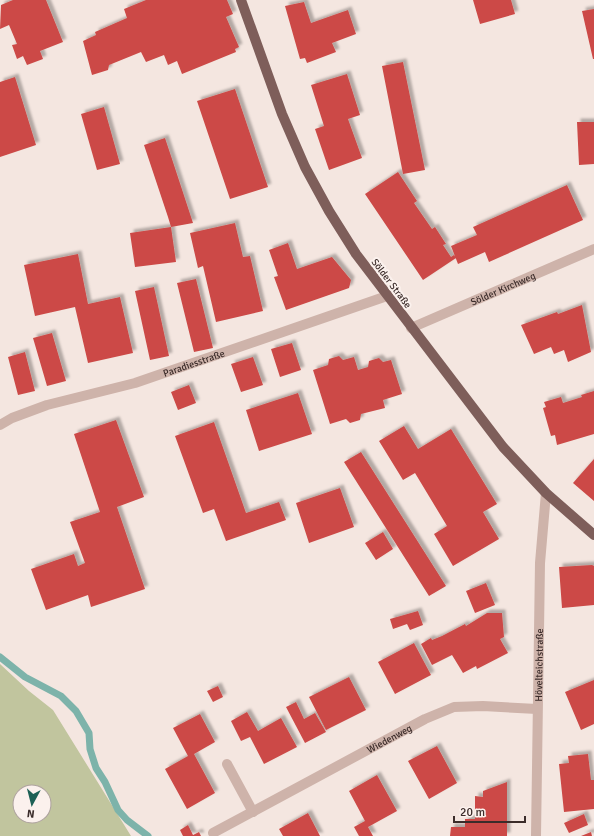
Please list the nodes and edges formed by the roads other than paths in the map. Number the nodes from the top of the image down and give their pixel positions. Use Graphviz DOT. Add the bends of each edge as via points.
graph roads {
  1 [pos="241,0"];
  2 [pos="594,249"];
  3 [pos="387,296"];
  4 [pos="411,328"];
  5 [pos="0,425"];
  6 [pos="546,493"];
  7 [pos="594,535"];
  8 [pos="537,709"];
  9 [pos="227,764"];
  10 [pos="253,812"];
  11 [pos="213,833"];
  12 [pos="536,836"];
  1 -- 3 [label="main road, Sölder Straße" via="282,114 305,167 352,248"];
  2 -- 4 [label="street, Sölder Kirchweg"];
  3 -- 4 [label="main road, Sölder Straße"];
  3 -- 5 [label="street, Paradiesstraße" via="135,383 47,405"];
  4 -- 6 [label="main road, Sölder Straße" via="503,447"];
  6 -- 7 [label="main road, Sölder Straße"];
  6 -- 8 [label="street, Hövelteichstraße" via="540,563"];
  8 -- 10 [label="street, Wiedenweg" via="454,707 425,718"];
  8 -- 12 [label="street, Hövelteichstraße"];
  9 -- 10 [label="street"];
  10 -- 11 [label="street, Wiedenweg"];
}
